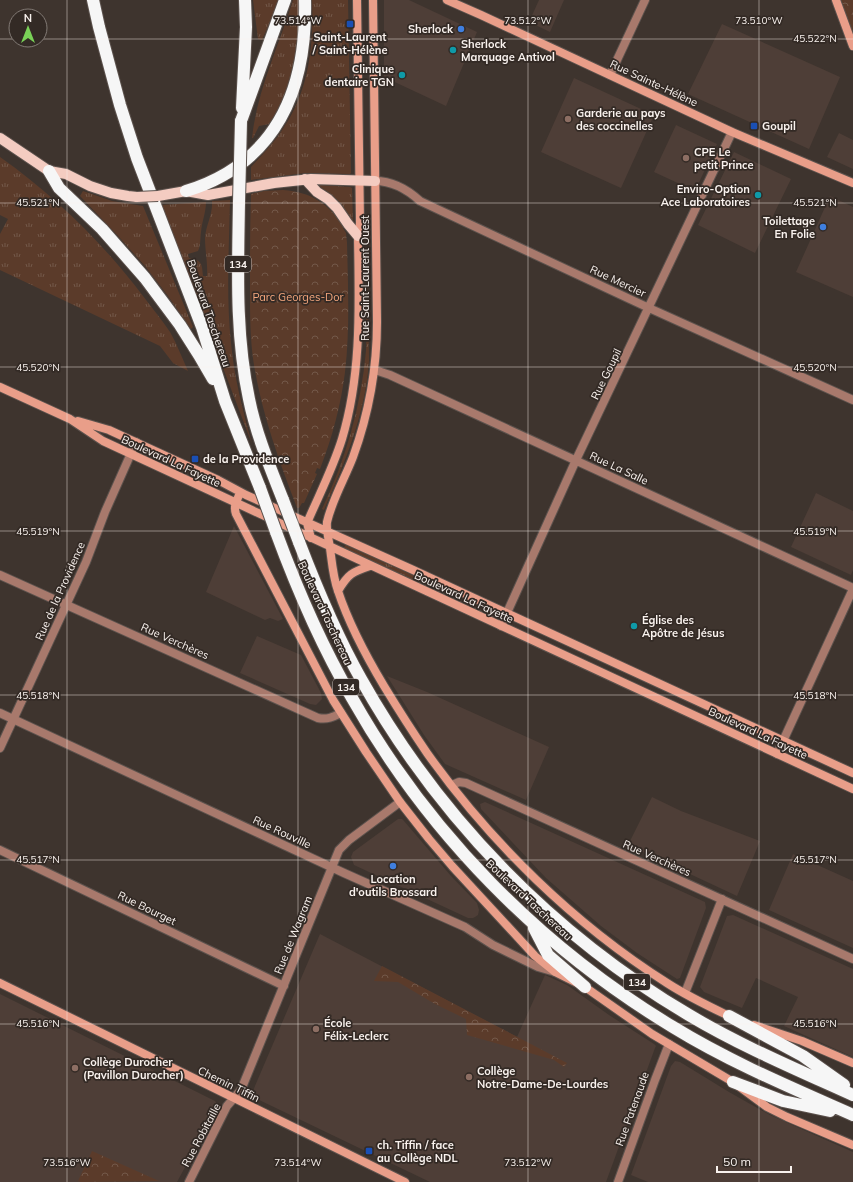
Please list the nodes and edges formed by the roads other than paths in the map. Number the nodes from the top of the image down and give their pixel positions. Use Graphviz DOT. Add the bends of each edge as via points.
graph roads {
  1 [pos="93,0"];
  2 [pos="245,0"];
  3 [pos="285,0"];
  4 [pos="305,0"];
  5 [pos="357,0"];
  6 [pos="373,0"];
  7 [pos="447,0"];
  8 [pos="645,0"];
  9 [pos="836,0"];
  10 [pos="853,46"];
  11 [pos="610,75"];
  12 [pos="241,121"];
  13 [pos="732,132"];
  14 [pos="0,138"];
  15 [pos="49,171"];
  16 [pos="305,180"];
  17 [pos="360,181"];
  18 [pos="375,181"];
  19 [pos="853,183"];
  20 [pos="186,191"];
  21 [pos="358,236"];
  22 [pos="649,308"];
  23 [pos="374,370"];
  24 [pos="0,387"];
  25 [pos="853,400"];
  26 [pos="225,401"];
  27 [pos="70,419"];
  28 [pos="136,442"];
  29 [pos="131,454"];
  30 [pos="576,460"];
  31 [pos="240,492"];
  32 [pos="235,503"];
  33 [pos="307,523"];
  34 [pos="327,531"];
  35 [pos="311,538"];
  36 [pos="330,547"];
  37 [pos="370,566"];
  38 [pos="0,575"];
  39 [pos="853,588"];
  40 [pos="338,591"];
  41 [pos="67,605"];
  42 [pos="507,614"];
  43 [pos="501,626"];
  44 [pos="0,713"];
  45 [pos="341,713"];
  46 [pos="13,719"];
  47 [pos="783,741"];
  48 [pos="0,748"];
  49 [pos="777,754"];
  50 [pos="853,772"];
  51 [pos="452,785"];
  52 [pos="853,789"];
  53 [pos="400,802"];
  54 [pos="0,850"];
  55 [pos="332,867"];
  56 [pos="722,899"];
  57 [pos="529,920"];
  58 [pos="853,959"];
  59 [pos="555,972"];
  60 [pos="0,983"];
  61 [pos="284,986"];
  62 [pos="584,987"];
  63 [pos="685,993"];
  64 [pos="729,1016"];
  65 [pos="669,1044"];
  66 [pos="853,1063"];
  67 [pos="733,1082"];
  68 [pos="853,1092"];
  69 [pos="853,1095"];
  70 [pos="234,1099"];
  71 [pos="853,1115"];
  72 [pos="853,1144"];
  73 [pos="189,1182"];
  74 [pos="405,1182"];
  75 [pos="618,1182"];
  1 -- 26 [label="highway, Boulevard Taschereau" via="129,134 202,327"];
  2 -- 12 [label="highway"];
  3 -- 12 [label="highway, Boulevard Taschereau"];
  4 -- 20 [label="highway" via="305,29 299,68 290,99 277,125 259,148 235,168 216,180"];
  5 -- 17 [label="street, Rue Saint-Laurent Ouest"];
  6 -- 18 [label="street, Rue Saint-Laurent Ouest"];
  7 -- 11 [label="street, Rue Sainte-Hélène"];
  8 -- 11 [label="street"];
  9 -- 10 [label="street"];
  11 -- 13 [label="street, Rue Sainte-Hélène"];
  12 -- 69 [label="highway, Boulevard Taschereau / 134, bridge" via="238,304 249,398 258,434 320,594 363,683 387,723 446,805 476,840 512,879 582,942 662,999 696,1019 747,1047"];
  13 -- 19 [label="street, Rue Sainte-Hélène"];
  13 -- 22 [label="street, Rue Goupil"];
  14 -- 15 [label="main road"];
  15 -- 20 [label="main road, bridge" via="66,174 90,186 124,195 158,196"];
  15 -- 26 [label="highway" via="59,188 102,229 154,289 180,325"];
  16 -- 17 [label="main road"];
  16 -- 20 [label="main road" via="208,195"];
  16 -- 21 [label="main road" via="337,208"];
  17 -- 18 [label="main road"];
  17 -- 21 [label="street, Rue Saint-Laurent Ouest"];
  18 -- 22 [label="street, Rue Mercier" via="387,182 410,192 420,201"];
  18 -- 23 [label="street, Rue Saint-Laurent Ouest" via="377,336"];
  21 -- 33 [label="street, Rue Saint-Laurent Ouest" via="358,335 353,393 333,465"];
  22 -- 25 [label="street, Rue Mercier"];
  22 -- 30 [label="street, Rue Goupil"];
  23 -- 30 [label="street, Rue La Salle"];
  23 -- 34 [label="street, Rue Saint-Laurent Ouest" via="361,430 350,465 328,517"];
  24 -- 27 [label="street, Boulevard La Fayette"];
  26 -- 57 [label="highway, Boulevard Taschereau / 134, bridge" via="294,578 324,646 351,697 417,796 456,845 496,889"];
  27 -- 28 [label="street, Boulevard La Fayette" via="109,430"];
  27 -- 29 [label="street, Boulevard La Fayette" via="103,441"];
  28 -- 29 [label="street, Rue de la Providence"];
  28 -- 31 [label="street, Boulevard La Fayette"];
  29 -- 32 [label="street, Boulevard La Fayette"];
  29 -- 41 [label="street, Rue de la Providence"];
  30 -- 39 [label="street, Rue La Salle"];
  30 -- 42 [label="street, Rue Goupil"];
  31 -- 32 [label="street"];
  31 -- 33 [label="street, Boulevard La Fayette"];
  32 -- 35 [label="street, Boulevard La Fayette"];
  32 -- 45 [label="street" via="238,517"];
  33 -- 34 [label="street, Boulevard La Fayette"];
  33 -- 35 [label="street"];
  34 -- 36 [label="street, Rue Saint-Laurent Ouest"];
  34 -- 42 [label="street, Boulevard La Fayette"];
  35 -- 36 [label="street, Boulevard La Fayette"];
  36 -- 37 [label="street, Boulevard La Fayette"];
  36 -- 40 [label="street, Boulevard Taschereau"];
  37 -- 40 [label="street" via="351,574"];
  37 -- 43 [label="street, Boulevard La Fayette"];
  38 -- 41 [label="street, Rue Verchères"];
  39 -- 47 [label="street"];
  40 -- 51 [label="street, Boulevard Taschereau" via="381,680 417,739"];
  41 -- 45 [label="street, Rue Verchères" via="318,718 330,718"];
  41 -- 46 [label="street, Rue de la Providence"];
  42 -- 43 [label="street, Rue Goupil"];
  42 -- 47 [label="street, Boulevard La Fayette"];
  43 -- 49 [label="street, Boulevard La Fayette"];
  44 -- 46 [label="street, Rue Rouville"];
  45 -- 53 [label="street"];
  46 -- 48 [label="street, Rue de la Providence"];
  46 -- 55 [label="street, Rue Rouville"];
  47 -- 49 [label="street"];
  47 -- 50 [label="street, Boulevard La Fayette"];
  49 -- 52 [label="street, Boulevard La Fayette"];
  51 -- 56 [label="street, Rue Verchères" via="466,783"];
  51 -- 63 [label="street, Boulevard Taschereau" via="504,847 559,901 622,952"];
  53 -- 55 [label="street, Rue de Wagram" via="342,846"];
  53 -- 59 [label="street" via="452,866 535,956"];
  54 -- 61 [label="street, Rue Bourget"];
  55 -- 59 [label="street, Rue Rouville" via="464,927 493,945 538,967"];
  55 -- 61 [label="street, Rue de Wagram"];
  56 -- 58 [label="street, Rue Verchères"];
  56 -- 63 [label="street"];
  57 -- 62 [label="highway" via="548,955"];
  57 -- 71 [label="highway, Boulevard Taschereau / 134" via="595,975 673,1027 745,1066"];
  59 -- 62 [label="street"];
  60 -- 70 [label="street, Chemin Tiffin"];
  61 -- 70 [label="street, Rue de Wagram" via="241,1090"];
  62 -- 65 [label="street"];
  63 -- 64 [label="street, Boulevard Taschereau"];
  64 -- 66 [label="street, Boulevard Taschereau" via="802,1041"];
  64 -- 68 [label="highway" via="803,1056"];
  65 -- 67 [label="street"];
  65 -- 75 [label="street, Rue Patenaude"];
  67 -- 71 [label="highway" via="783,1101"];
  67 -- 72 [label="street" via="773,1110"];
  70 -- 73 [label="street, Rue Robitaille"];
  70 -- 74 [label="street, Chemin Tiffin"];
}
